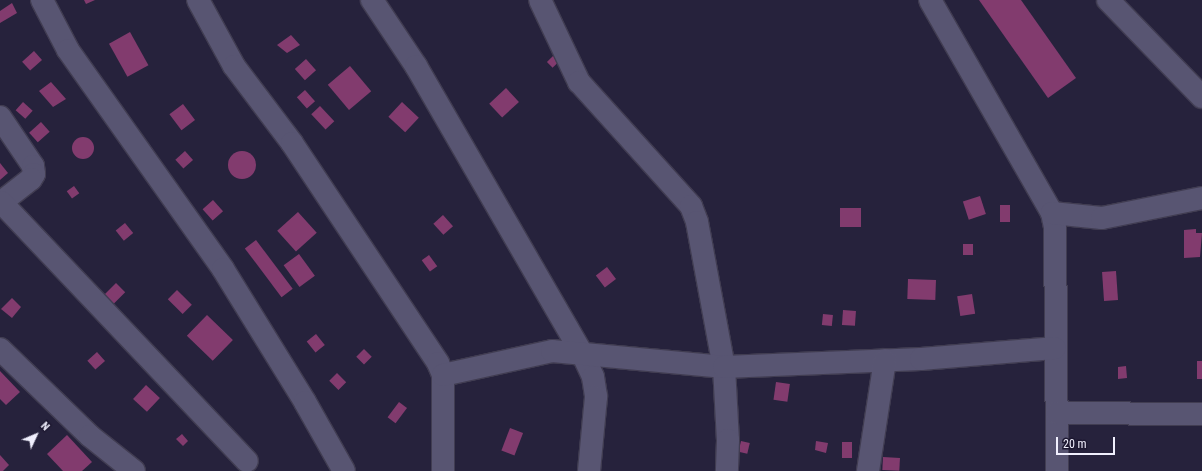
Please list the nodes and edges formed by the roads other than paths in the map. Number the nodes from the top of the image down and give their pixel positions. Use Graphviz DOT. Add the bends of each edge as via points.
graph roads {
  1 [pos="42,0"];
  2 [pos="198,0"];
  3 [pos="372,0"];
  4 [pos="540,0"];
  5 [pos="930,0"];
  6 [pos="1108,0"];
  7 [pos="1202,97"];
  8 [pos="0,116"];
  9 [pos="1202,198"];
  10 [pos="0,202"];
  11 [pos="1052,213"];
  12 [pos="1055,348"];
  13 [pos="0,349"];
  14 [pos="582,353"];
  15 [pos="885,360"];
  16 [pos="724,368"];
  17 [pos="443,375"];
  18 [pos="1057,413"];
  19 [pos="1202,414"];
  20 [pos="247,461"];
  21 [pos="134,471"];
  22 [pos="344,471"];
  23 [pos="443,471"];
  24 [pos="589,471"];
  25 [pos="727,471"];
  26 [pos="868,471"];
  27 [pos="1057,471"];
  1 -- 22 [label="street" via="68,50 223,269"];
  2 -- 17 [label="street" via="234,66 297,150 438,363"];
  3 -- 14 [label="street" via="416,66"];
  4 -- 16 [label="street" via="579,82 691,206 697,222"];
  5 -- 11 [label="street"];
  6 -- 7 [label="street"];
  8 -- 10 [label="street" via="33,166 34,174"];
  9 -- 11 [label="street" via="1102,218"];
  10 -- 20 [label="street"];
  11 -- 12 [label="street" via="1055,227"];
  12 -- 15 [label="street"];
  12 -- 18 [label="street"];
  13 -- 21 [label="street" via="93,440"];
  14 -- 16 [label="street"];
  14 -- 17 [label="street" via="552,350"];
  14 -- 24 [label="street" via="593,377 596,396"];
  15 -- 16 [label="street"];
  15 -- 26 [label="street"];
  16 -- 25 [label="street"];
  17 -- 23 [label="street"];
  18 -- 19 [label="street"];
  18 -- 27 [label="street"];
}
